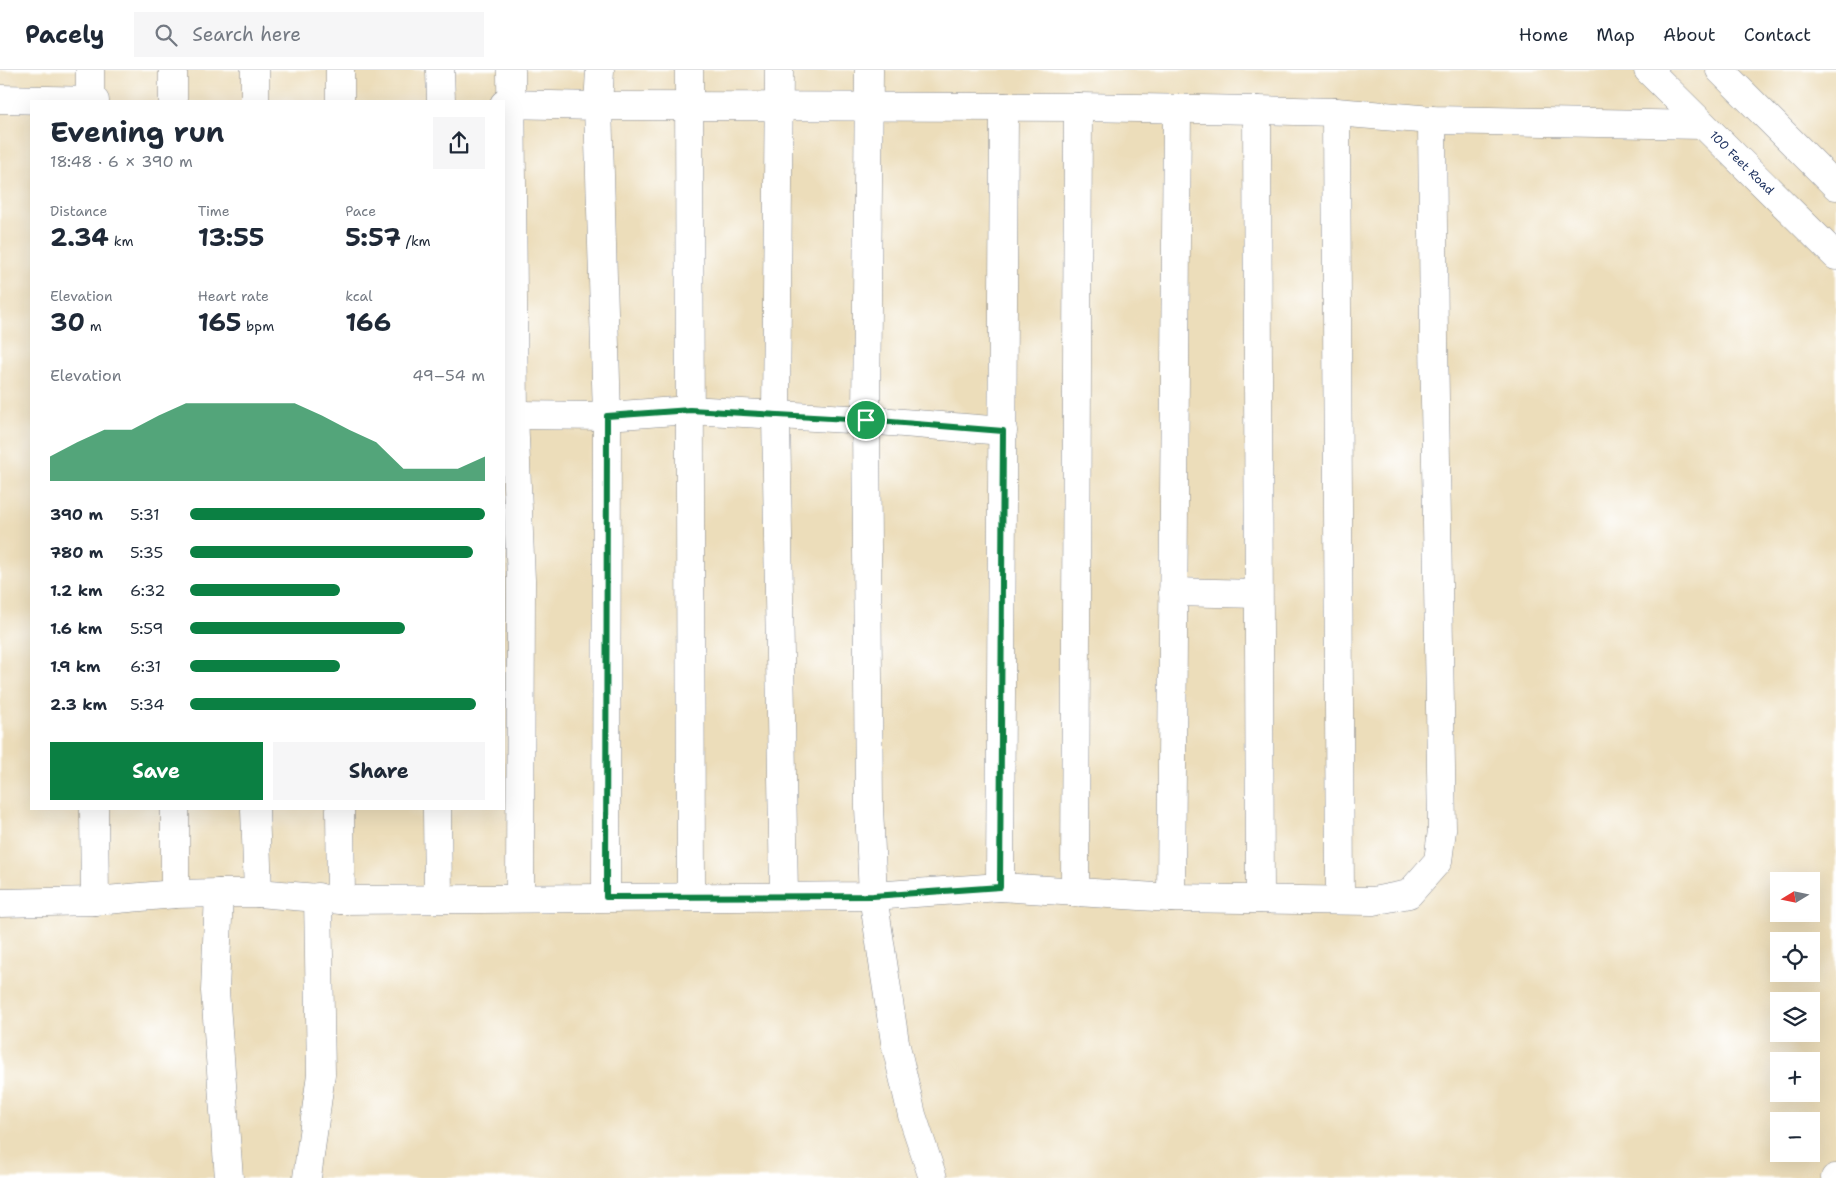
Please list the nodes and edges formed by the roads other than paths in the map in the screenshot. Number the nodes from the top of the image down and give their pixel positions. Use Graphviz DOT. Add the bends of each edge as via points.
graph roads {
  1 [pos="90,70"];
  2 [pos="173,70"];
  3 [pos="255,70"];
  4 [pos="340,70"];
  5 [pos="440,70"];
  6 [pos="511,70"];
  7 [pos="600,70"];
  8 [pos="689,70"];
  9 [pos="779,70"];
  10 [pos="869,70"];
  11 [pos="1648,70"];
  12 [pos="1720,70"];
  13 [pos="0,100"];
  14 [pos="30,100"];
  15 [pos="90,100"];
  16 [pos="173,100"];
  17 [pos="255,100"];
  18 [pos="340,100"];
  19 [pos="441,100"];
  20 [pos="507,104"];
  21 [pos="598,106"];
  22 [pos="689,106"];
  23 [pos="779,106"];
  24 [pos="869,107"];
  25 [pos="1078,107"];
  26 [pos="1004,108"];
  27 [pos="1177,109"];
  28 [pos="1257,110"];
  29 [pos="1336,112"];
  30 [pos="1432,120"];
  31 [pos="1703,125"];
  32 [pos="1836,186"];
  33 [pos="1836,256"];
  34 [pos="690,410"];
  35 [pos="514,415"];
  36 [pos="776,415"];
  37 [pos="607,416"];
  38 [pos="866,420"];
  39 [pos="1003,431"];
  40 [pos="512,580"];
  41 [pos="1173,592"];
  42 [pos="1258,596"];
  43 [pos="94,810"];
  44 [pos="175,810"];
  45 [pos="255,810"];
  46 [pos="340,810"];
  47 [pos="437,810"];
  48 [pos="1000,887"];
  49 [pos="219,893"];
  50 [pos="258,893"];
  51 [pos="1076,893"];
  52 [pos="175,894"];
  53 [pos="691,896"];
  54 [pos="784,896"];
  55 [pos="873,896"];
  56 [pos="606,897"];
  57 [pos="329,898"];
  58 [pos="438,898"];
  59 [pos="520,898"];
  60 [pos="1171,898"];
  61 [pos="1260,899"];
  62 [pos="1340,900"];
  63 [pos="95,901"];
  64 [pos="0,903"];
  65 [pos="229,1178"];
  66 [pos="307,1178"];
  67 [pos="933,1178"];
  1 -- 15 [label="street"];
  2 -- 16 [label="street"];
  3 -- 17 [label="street"];
  4 -- 18 [label="street"];
  5 -- 19 [label="street"];
  6 -- 20 [label="street"];
  7 -- 21 [label="street"];
  8 -- 22 [label="street"];
  9 -- 23 [label="street"];
  10 -- 24 [label="street"];
  11 -- 31 [label="street, 100 Feet Road"];
  12 -- 32 [label="street"];
  13 -- 14 [label="street"];
  20 -- 21 [label="street"];
  20 -- 35 [label="street"];
  21 -- 22 [label="street"];
  21 -- 37 [label="street"];
  22 -- 23 [label="street"];
  22 -- 34 [label="street"];
  23 -- 24 [label="street"];
  23 -- 36 [label="street"];
  24 -- 26 [label="street"];
  24 -- 38 [label="street"];
  25 -- 26 [label="street"];
  25 -- 27 [label="street"];
  25 -- 51 [label="street"];
  26 -- 39 [label="street"];
  27 -- 28 [label="street"];
  27 -- 41 [label="street"];
  28 -- 29 [label="street"];
  28 -- 42 [label="street"];
  29 -- 30 [label="street"];
  29 -- 62 [label="street"];
  30 -- 31 [label="street"];
  30 -- 62 [label="street" via="1442,830 1438,861 1409,894 1373,900"];
  31 -- 33 [label="street, 100 Feet Road"];
  34 -- 36 [label="street"];
  34 -- 37 [label="street"];
  34 -- 53 [label="street"];
  35 -- 37 [label="street"];
  35 -- 40 [label="street"];
  36 -- 38 [label="street"];
  36 -- 54 [label="street"];
  37 -- 56 [label="street"];
  38 -- 39 [label="street"];
  38 -- 55 [label="street" via="869,807"];
  39 -- 48 [label="street"];
  40 -- 59 [label="street"];
  41 -- 42 [label="street"];
  41 -- 60 [label="street"];
  42 -- 61 [label="street"];
  43 -- 63 [label="street"];
  44 -- 52 [label="street"];
  45 -- 50 [label="street"];
  46 -- 57 [label="street"];
  47 -- 58 [label="street"];
  48 -- 51 [label="street"];
  48 -- 55 [label="street"];
  49 -- 50 [label="street"];
  49 -- 52 [label="street"];
  49 -- 65 [label="street" via="214,991"];
  50 -- 57 [label="street"];
  51 -- 60 [label="street"];
  52 -- 63 [label="street"];
  53 -- 54 [label="street"];
  53 -- 56 [label="street"];
  54 -- 55 [label="street"];
  55 -- 67 [label="street" via="895,1042 912,1115"];
  56 -- 59 [label="street"];
  57 -- 58 [label="street"];
  57 -- 66 [label="street" via="321,1074"];
  58 -- 59 [label="street"];
  60 -- 61 [label="street"];
  61 -- 62 [label="street"];
  63 -- 64 [label="street"];
}
